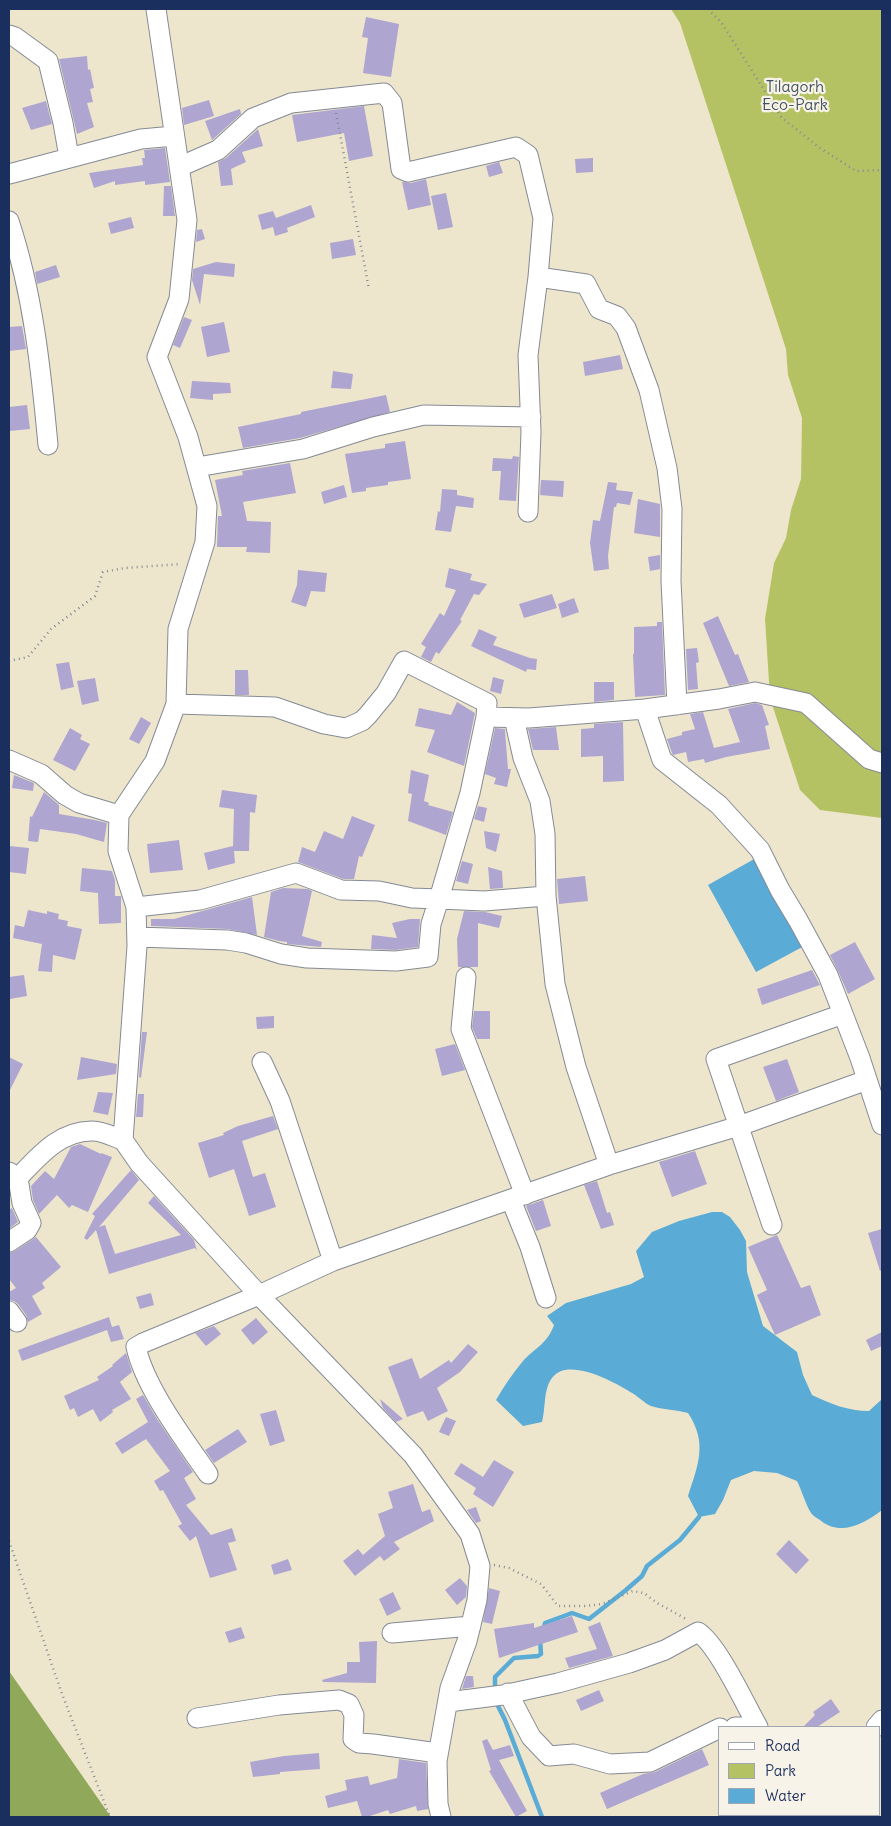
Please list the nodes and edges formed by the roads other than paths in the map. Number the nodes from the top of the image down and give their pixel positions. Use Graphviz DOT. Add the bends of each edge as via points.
graph roads {
  1 [pos="156,9"];
  2 [pos="9,35"];
  3 [pos="174,136"];
  4 [pos="68,157"];
  5 [pos="179,167"];
  6 [pos="9,174"];
  7 [pos="9,221"];
  8 [pos="538,278"];
  9 [pos="530,417"];
  10 [pos="48,445"];
  11 [pos="197,467"];
  12 [pos="528,512"];
  13 [pos="176,704"];
  14 [pos="677,705"];
  15 [pos="645,709"];
  16 [pos="486,717"];
  17 [pos="514,718"];
  18 [pos="9,760"];
  19 [pos="882,762"];
  20 [pos="119,815"];
  21 [pos="546,896"];
  22 [pos="439,899"];
  23 [pos="136,907"];
  24 [pos="137,937"];
  25 [pos="466,977"];
  26 [pos="843,1014"];
  27 [pos="262,1062"];
  28 [pos="868,1080"];
  29 [pos="882,1125"];
  30 [pos="739,1126"];
  31 [pos="123,1140"];
  32 [pos="609,1165"];
  33 [pos="13,1175"];
  34 [pos="518,1197"];
  35 [pos="772,1224"];
  36 [pos="9,1242"];
  37 [pos="333,1261"];
  38 [pos="259,1295"];
  39 [pos="546,1298"];
  40 [pos="208,1474"];
  41 [pos="471,1626"];
  42 [pos="392,1634"];
  43 [pos="500,1695"];
  44 [pos="448,1702"];
  45 [pos="197,1718"];
  46 [pos="757,1726"];
  47 [pos="718,1729"];
  48 [pos="438,1753"];
  49 [pos="441,1817"];
  1 -- 3 [label="street"];
  2 -- 4 [label="street" via="48,61"];
  3 -- 4 [label="street" via="141,139"];
  3 -- 5 [label="street"];
  4 -- 6 [label="street"];
  5 -- 8 [label="street" via="218,150 253,118 290,103 384,93 392,103 401,169 408,172 516,147 528,155 543,218"];
  5 -- 11 [label="street" via="187,220 179,299 157,357"];
  7 -- 10 [label="street" via="20,254 33,319"];
  8 -- 9 [label="street" via="528,355"];
  8 -- 14 [label="street" via="586,284 599,309 617,316 626,328 649,390 667,468 672,509 671,581"];
  9 -- 11 [label="street" via="424,415 303,449"];
  9 -- 12 [label="street"];
  11 -- 13 [label="street" via="207,506 205,542 178,628"];
  13 -- 16 [label="street" via="275,707 346,728 368,715 386,693 404,661 487,703"];
  13 -- 20 [label="street" via="155,761"];
  14 -- 15 [label="street"];
  14 -- 19 [label="street" via="754,692 806,703 869,759"];
  15 -- 17 [label="street"];
  15 -- 26 [label="street" via="662,760 719,806 760,850 828,976"];
  16 -- 17 [label="street"];
  16 -- 22 [label="street" via="470,793"];
  17 -- 21 [label="street" via="523,758 540,801 545,834"];
  18 -- 20 [label="street" via="41,774 79,803"];
  20 -- 23 [label="street" via="118,851"];
  21 -- 22 [label="street"];
  21 -- 32 [label="street" via="561,1016"];
  22 -- 23 [label="street" via="341,890 296,873 200,900"];
  22 -- 24 [label="street" via="431,924 428,957 396,961 307,958 227,940"];
  23 -- 24 [label="street"];
  24 -- 31 [label="street"];
  25 -- 34 [label="street" via="461,1029"];
  26 -- 28 [label="street"];
  26 -- 30 [label="street" via="716,1059"];
  27 -- 37 [label="street" via="280,1100"];
  28 -- 29 [label="street"];
  28 -- 30 [label="street"];
  30 -- 32 [label="street"];
  30 -- 35 [label="street"];
  31 -- 33 [label="street" via="94,1130 72,1134 47,1147"];
  31 -- 38 [label="street" via="139,1163"];
  32 -- 34 [label="street"];
  33 -- 36 [label="street" via="32,1223"];
  34 -- 37 [label="street"];
  34 -- 39 [label="street"];
  37 -- 38 [label="street"];
  38 -- 40 [label="street" via="136,1347 153,1388"];
  38 -- 41 [label="street" via="413,1455 470,1534 480,1566"];
  41 -- 42 [label="street"];
  41 -- 44 [label="street"];
  43 -- 44 [label="street"];
  43 -- 46 [label="street" via="629,1663 665,1650 698,1632 720,1660"];
  43 -- 47 [label="street" via="549,1756 574,1754 610,1764 650,1762"];
  44 -- 48 [label="street"];
  45 -- 48 [label="street" via="278,1705 339,1700 349,1704 354,1715 353,1739 359,1743"];
  48 -- 49 [label="street"];
}
